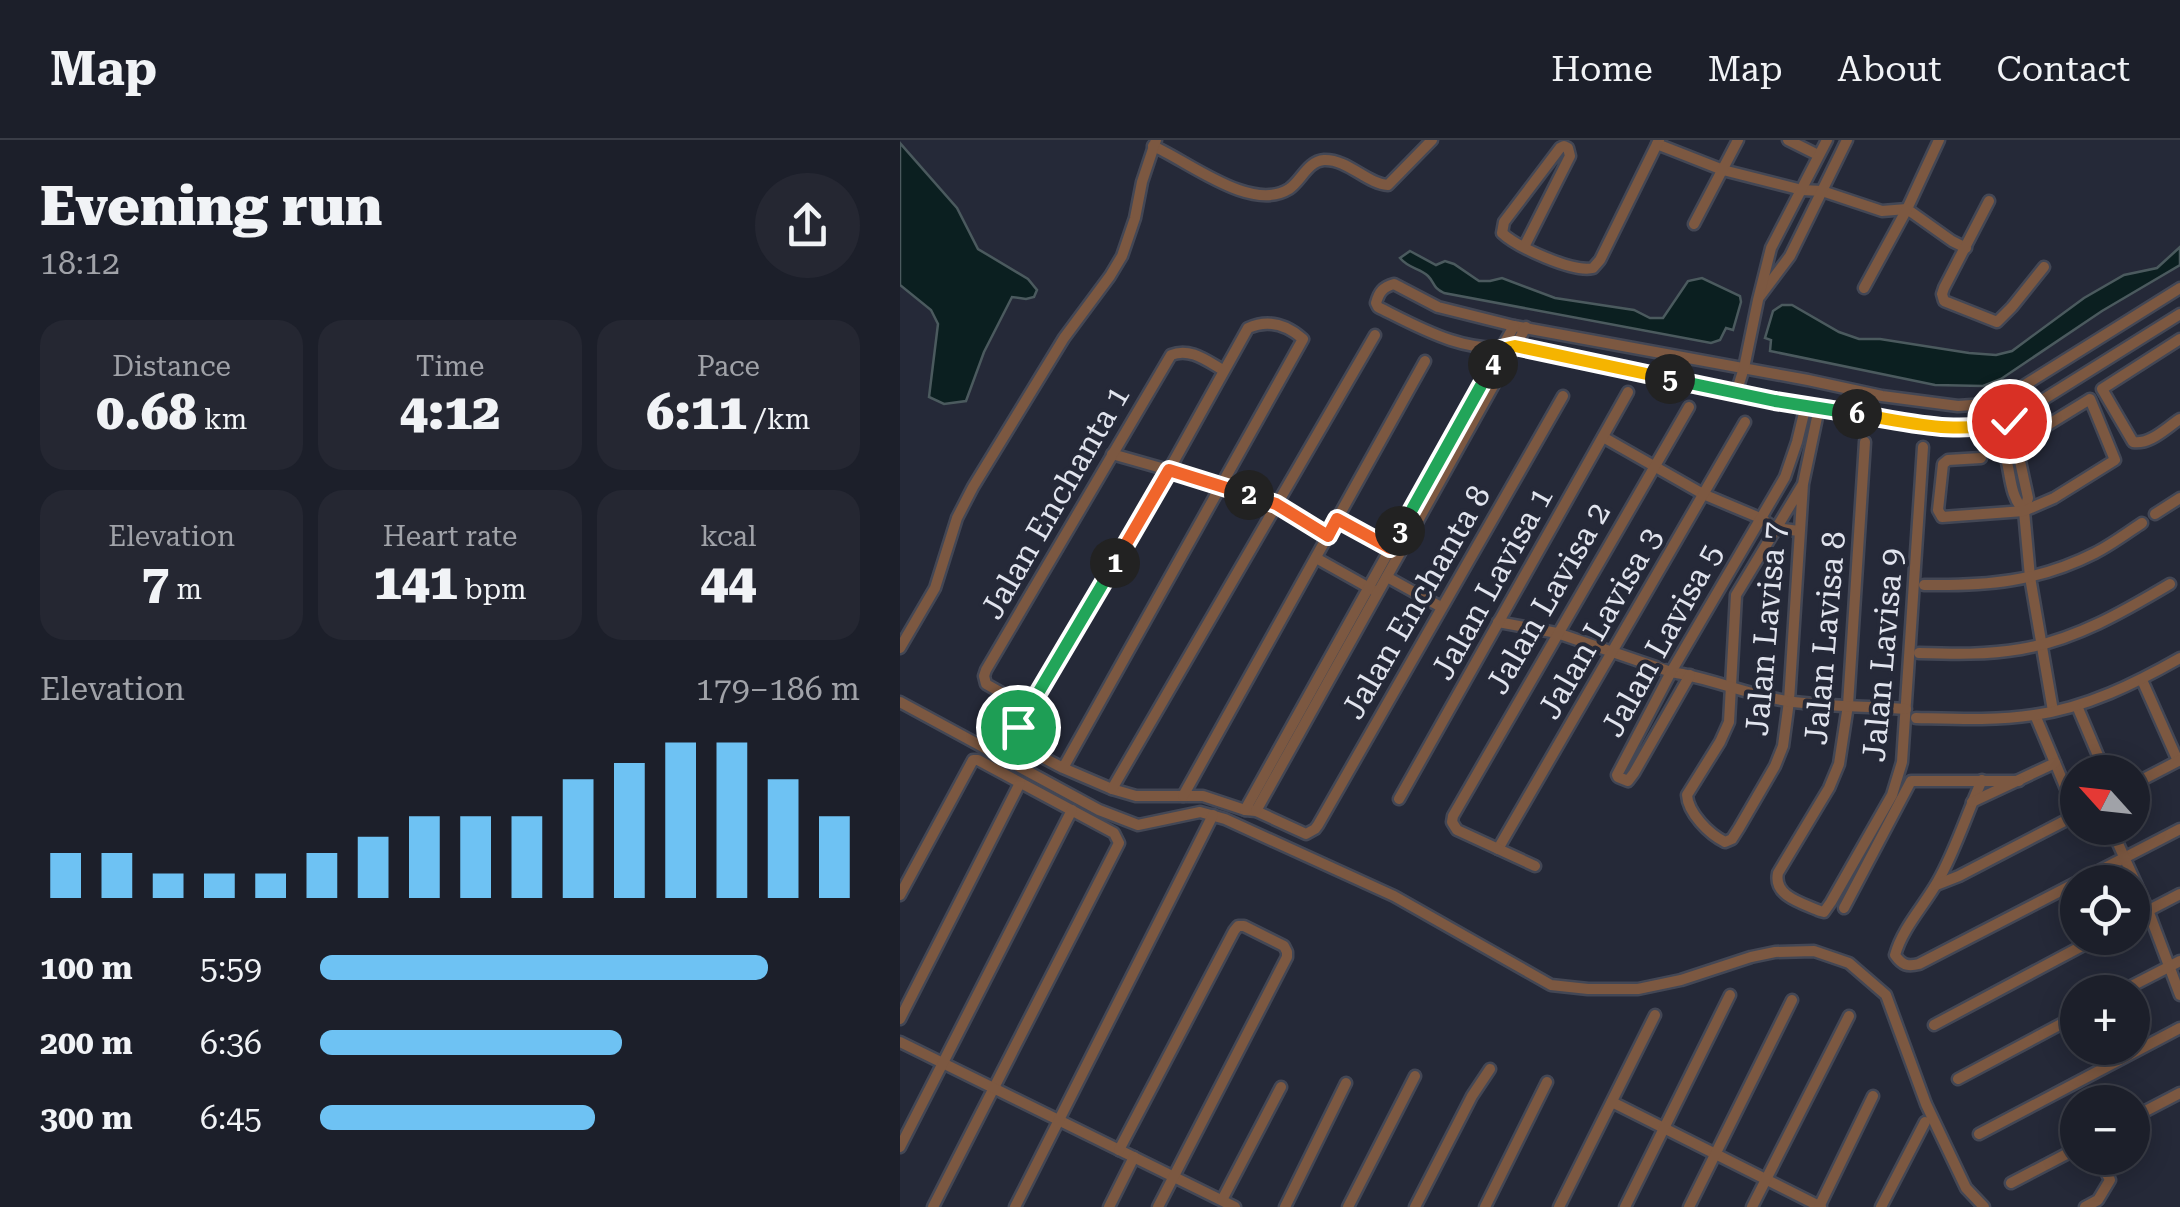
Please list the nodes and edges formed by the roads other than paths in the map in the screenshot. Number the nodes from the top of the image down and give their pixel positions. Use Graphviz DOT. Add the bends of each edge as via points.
graph roads {
  1 [pos="1432,140"];
  2 [pos="1738,140"];
  3 [pos="1788,140"];
  4 [pos="1827,140"];
  5 [pos="1848,140"];
  6 [pos="1939,140"];
  7 [pos="1658,142"];
  8 [pos="1155,143"];
  9 [pos="1818,155"];
  10 [pos="1723,170"];
  11 [pos="1802,190"];
  12 [pos="1822,192"];
  13 [pos="1989,201"];
  14 [pos="1907,208"];
  15 [pos="1694,224"];
  16 [pos="1524,247"];
  17 [pos="1966,248"];
  18 [pos="2044,267"];
  19 [pos="1864,288"];
  20 [pos="2180,288"];
  21 [pos="1758,300"];
  22 [pos="2180,314"];
  23 [pos="1520,326"];
  24 [pos="1374,335"];
  25 [pos="2180,339"];
  26 [pos="1515,346"];
  27 [pos="1501,349"];
  28 [pos="1425,361"];
  29 [pos="1744,368"];
  30 [pos="1224,370"];
  31 [pos="1628,392"];
  32 [pos="1736,393"];
  33 [pos="1562,396"];
  34 [pos="1991,402"];
  35 [pos="1806,406"];
  36 [pos="1689,407"];
  37 [pos="1819,408"];
  38 [pos="2180,420"];
  39 [pos="2009,421"];
  40 [pos="1746,422"];
  41 [pos="1996,425"];
  42 [pos="2033,434"];
  43 [pos="1603,437"];
  44 [pos="1865,442"];
  45 [pos="1924,448"];
  46 [pos="1112,454"];
  47 [pos="1981,458"];
  48 [pos="1654,466"];
  49 [pos="1169,470"];
  50 [pos="1803,484"];
  51 [pos="1221,485"];
  52 [pos="1703,494"];
  53 [pos="2180,498"];
  54 [pos="1276,504"];
  55 [pos="2024,511"];
  56 [pos="2155,514"];
  57 [pos="1760,518"];
  58 [pos="1337,519"];
  59 [pos="2142,524"];
  60 [pos="1775,528"];
  61 [pos="1799,531"];
  62 [pos="1328,536"];
  63 [pos="1395,551"];
  64 [pos="1316,558"];
  65 [pos="1387,577"];
  66 [pos="2030,577"];
  67 [pos="2170,584"];
  68 [pos="1924,585"];
  69 [pos="1373,590"];
  70 [pos="1441,607"];
  71 [pos="1498,622"];
  72 [pos="1556,633"];
  73 [pos="2042,644"];
  74 [pos="900,648"];
  75 [pos="1613,652"];
  76 [pos="1920,653"];
  77 [pos="2180,658"];
  78 [pos="1672,672"];
  79 [pos="1690,675"];
  80 [pos="2142,680"];
  81 [pos="1730,688"];
  82 [pos="1789,701"];
  83 [pos="900,702"];
  84 [pos="1848,705"];
  85 [pos="2077,706"];
  86 [pos="1030,709"];
  87 [pos="1906,710"];
  88 [pos="2053,711"];
  89 [pos="2035,715"];
  90 [pos="1916,718"];
  91 [pos="2098,755"];
  92 [pos="2179,760"];
  93 [pos="2055,763"];
  94 [pos="1063,768"];
  95 [pos="2060,775"];
  96 [pos="2150,775"];
  97 [pos="1982,780"];
  98 [pos="2018,780"];
  99 [pos="1020,783"];
  100 [pos="1112,789"];
  101 [pos="1183,796"];
  102 [pos="1398,799"];
  103 [pos="1972,802"];
  104 [pos="1072,810"];
  105 [pos="1251,811"];
  106 [pos="1213,815"];
  107 [pos="2060,824"];
  108 [pos="2180,829"];
  109 [pos="2120,845"];
  110 [pos="1498,849"];
  111 [pos="1950,858"];
  112 [pos="2126,858"];
  113 [pos="2129,865"];
  114 [pos="1534,866"];
  115 [pos="1960,876"];
  116 [pos="1936,884"];
  117 [pos="2180,894"];
  118 [pos="900,895"];
  119 [pos="1844,908"];
  120 [pos="1827,909"];
  121 [pos="2150,909"];
  122 [pos="2150,916"];
  123 [pos="2065,955"];
  124 [pos="2180,961"];
  125 [pos="2168,967"];
  126 [pos="2150,976"];
  127 [pos="1730,995"];
  128 [pos="2180,995"];
  129 [pos="1792,1000"];
  130 [pos="1655,1015"];
  131 [pos="1849,1016"];
  132 [pos="900,1018"];
  133 [pos="1934,1025"];
  134 [pos="2060,1025"];
  135 [pos="2180,1028"];
  136 [pos="900,1042"];
  137 [pos="943,1062"];
  138 [pos="1490,1069"];
  139 [pos="1415,1076"];
  140 [pos="1958,1079"];
  141 [pos="1547,1082"];
  142 [pos="1346,1083"];
  143 [pos="994,1087"];
  144 [pos="1281,1087"];
  145 [pos="2180,1093"];
  146 [pos="1874,1096"];
  147 [pos="1612,1102"];
  148 [pos="2150,1109"];
  149 [pos="1058,1120"];
  150 [pos="1924,1122"];
  151 [pos="1664,1129"];
  152 [pos="1979,1134"];
  153 [pos="900,1147"];
  154 [pos="1119,1150"];
  155 [pos="1715,1155"];
  156 [pos="1134,1157"];
  157 [pos="2060,1158"];
  158 [pos="2108,1175"];
  159 [pos="1174,1176"];
  160 [pos="1766,1180"];
  161 [pos="2011,1184"];
  162 [pos="1222,1200"];
  163 [pos="933,1207"];
  164 [pos="1014,1207"];
  165 [pos="1109,1207"];
  166 [pos="1158,1207"];
  167 [pos="1235,1207"];
  168 [pos="1285,1207"];
  169 [pos="1348,1207"];
  170 [pos="1415,1207"];
  171 [pos="1486,1207"];
  172 [pos="1559,1207"];
  173 [pos="1625,1207"];
  174 [pos="1689,1207"];
  175 [pos="1752,1207"];
  176 [pos="1820,1207"];
  177 [pos="1880,1207"];
  178 [pos="1984,1207"];
  179 [pos="2084,1207"];
  1 -- 8 [label="street" via="1388,186 1326,160 1288,190 1267,195 1241,192"];
  2 -- 10 [label="street"];
  3 -- 9 [label="street"];
  4 -- 9 [label="street"];
  5 -- 12 [label="street"];
  6 -- 14 [label="street"];
  7 -- 10 [label="street"];
  7 -- 16 [label="street" via="1593,268 1579,270"];
  8 -- 74 [label="street" via="1116,266 973,487 935,588"];
  9 -- 11 [label="street"];
  10 -- 11 [label="street"];
  10 -- 15 [label="street"];
  11 -- 12 [label="street"];
  11 -- 21 [label="street" via="1771,248"];
  12 -- 14 [label="street" via="1882,212"];
  12 -- 21 [label="street" via="1790,256"];
  13 -- 17 [label="street"];
  14 -- 17 [label="street"];
  14 -- 19 [label="street"];
  16 -- 16 [label="street" via="1502,233 1504,222 1560,148 1568,148 1570,156"];
  17 -- 18 [label="street" via="1942,298 1997,322"];
  20 -- 34 [label="street"];
  21 -- 29 [label="street"];
  22 -- 39 [label="street"];
  23 -- 26 [label="street"];
  23 -- 27 [label="street"];
  23 -- 27 [label="street" via="1438,307 1394,284 1378,295 1378,306 1425,330"];
  23 -- 29 [label="street"];
  24 -- 54 [label="street"];
  25 -- 38 [label="street" via="2102,389 2133,442 2145,442"];
  26 -- 27 [label="street"];
  26 -- 32 [label="street"];
  26 -- 63 [label="street"];
  27 -- 63 [label="street"];
  28 -- 58 [label="street"];
  29 -- 32 [label="street"];
  29 -- 34 [label="street" via="1931,404"];
  30 -- 46 [label="street, Jalan Enchanta 1" via="1195,354 1171,354"];
  30 -- 49 [label="street"];
  30 -- 51 [label="street" via="1248,328 1262,322 1303,339"];
  31 -- 43 [label="street, Jalan Lavisa 1"];
  32 -- 35 [label="street"];
  33 -- 70 [label="street, Jalan Enchanta 8"];
  34 -- 39 [label="street"];
  34 -- 41 [label="street"];
  35 -- 37 [label="street"];
  35 -- 57 [label="street, Jalan Lavisa 5" via="1785,477"];
  36 -- 48 [label="street, Jalan Lavisa 2"];
  37 -- 41 [label="street" via="1952,429"];
  37 -- 50 [label="street, Jalan Lavisa 7"];
  39 -- 41 [label="street"];
  39 -- 55 [label="street" via="2028,498"];
  40 -- 52 [label="street, Jalan Lavisa 3"];
  41 -- 55 [label="street" via="2015,501"];
  42 -- 55 [label="street" via="2088,399 2114,460"];
  43 -- 48 [label="street"];
  43 -- 71 [label="street, Jalan Lavisa 1"];
  44 -- 84 [label="street, Jalan Lavisa 8"];
  45 -- 87 [label="street, Jalan Lavisa 9"];
  46 -- 49 [label="street"];
  46 -- 86 [label="street, Jalan Enchanta 1" via="984,676 992,689"];
  47 -- 55 [label="street" via="1944,462 1940,515"];
  48 -- 52 [label="street"];
  48 -- 72 [label="street, Jalan Lavisa 2"];
  49 -- 51 [label="street"];
  49 -- 86 [label="street"];
  50 -- 60 [label="street"];
  50 -- 61 [label="street, Jalan Lavisa 7"];
  51 -- 54 [label="street"];
  51 -- 94 [label="street"];
  52 -- 57 [label="street"];
  52 -- 75 [label="street, Jalan Lavisa 3"];
  53 -- 56 [label="street"];
  54 -- 62 [label="street"];
  54 -- 100 [label="street"];
  55 -- 66 [label="street"];
  57 -- 60 [label="street"];
  57 -- 78 [label="street, Jalan Lavisa 5"];
  58 -- 62 [label="street"];
  58 -- 63 [label="street"];
  59 -- 66 [label="street" via="2096,552"];
  60 -- 61 [label="street"];
  60 -- 81 [label="street" via="1736,595"];
  61 -- 82 [label="street, Jalan Lavisa 7"];
  62 -- 64 [label="street"];
  63 -- 65 [label="street"];
  63 -- 69 [label="street"];
  64 -- 69 [label="street"];
  64 -- 101 [label="street"];
  65 -- 69 [label="street"];
  65 -- 70 [label="street"];
  66 -- 68 [label="street"];
  66 -- 73 [label="street"];
  67 -- 73 [label="street" via="2123,612"];
  69 -- 105 [label="street"];
  70 -- 105 [label="street, Jalan Enchanta 8" via="1318,825 1306,834"];
  71 -- 72 [label="street"];
  71 -- 102 [label="street, Jalan Lavisa 1"];
  72 -- 75 [label="street"];
  72 -- 110 [label="street, Jalan Lavisa 2" via="1453,816 1456,830"];
  73 -- 76 [label="street"];
  73 -- 88 [label="street"];
  75 -- 78 [label="street"];
  75 -- 110 [label="street, Jalan Lavisa 3"];
  77 -- 80 [label="street"];
  78 -- 79 [label="street"];
  78 -- 79 [label="street, Jalan Lavisa 5" via="1616,774 1623,780 1634,774"];
  79 -- 81 [label="street"];
  80 -- 85 [label="street"];
  80 -- 92 [label="street"];
  81 -- 82 [label="street"];
  81 -- 82 [label="street, Jalan Lavisa 7" via="1728,726 1686,799 1720,841 1728,842 1739,828 1781,755"];
  82 -- 84 [label="street"];
  83 -- 106 [label="street" via="1138,825"];
  84 -- 87 [label="street"];
  84 -- 120 [label="street, Jalan Lavisa 8" via="1834,778 1776,881 1780,890 1820,912"];
  85 -- 88 [label="street"];
  85 -- 91 [label="street"];
  86 -- 94 [label="street" via="1014,739"];
  87 -- 120 [label="street, Jalan Lavisa 9" via="1892,795"];
  88 -- 89 [label="street"];
  89 -- 90 [label="street"];
  89 -- 93 [label="street"];
  92 -- 96 [label="street"];
  93 -- 95 [label="street"];
  93 -- 98 [label="street"];
  94 -- 100 [label="street"];
  97 -- 98 [label="street"];
  97 -- 103 [label="street"];
  97 -- 119 [label="street" via="1910,781"];
  98 -- 103 [label="street"];
  99 -- 104 [label="street"];
  99 -- 118 [label="street" via="970,762"];
  99 -- 132 [label="street"];
  100 -- 101 [label="street"];
  101 -- 105 [label="street"];
  103 -- 111 [label="street"];
  104 -- 137 [label="street"];
  104 -- 143 [label="street" via="1114,833 1119,844"];
  106 -- 149 [label="street"];
  106 -- 178 [label="street" via="1394,896 1551,986 1638,989 1776,952 1814,952 1849,963 1886,994 1926,1104 1966,1188"];
  107 -- 115 [label="street"];
  108 -- 112 [label="street"];
  109 -- 112 [label="street"];
  110 -- 114 [label="street"];
  111 -- 115 [label="street"];
  111 -- 116 [label="street"];
  112 -- 113 [label="street"];
  112 -- 116 [label="street" via="1919,964 1902,964 1895,955 1899,940"];
  115 -- 116 [label="street"];
  117 -- 121 [label="street"];
  122 -- 125 [label="street"];
  123 -- 133 [label="street"];
  124 -- 125 [label="street"];
  125 -- 126 [label="street"];
  125 -- 128 [label="street"];
  127 -- 151 [label="street"];
  129 -- 155 [label="street"];
  130 -- 147 [label="street"];
  131 -- 160 [label="street"];
  134 -- 140 [label="street"];
  135 -- 152 [label="street"];
  136 -- 137 [label="street"];
  137 -- 143 [label="street"];
  137 -- 153 [label="street"];
  138 -- 170 [label="street"];
  139 -- 169 [label="street"];
  141 -- 171 [label="street"];
  142 -- 168 [label="street"];
  143 -- 149 [label="street"];
  143 -- 163 [label="street"];
  144 -- 162 [label="street"];
  145 -- 148 [label="street"];
  146 -- 176 [label="street"];
  147 -- 151 [label="street"];
  147 -- 172 [label="street"];
  149 -- 154 [label="street"];
  149 -- 164 [label="street"];
  150 -- 177 [label="street"];
  151 -- 155 [label="street"];
  151 -- 173 [label="street"];
  154 -- 156 [label="street"];
  154 -- 159 [label="street" via="1234,931 1244,926 1284,946 1287,957"];
  155 -- 160 [label="street"];
  155 -- 174 [label="street"];
  156 -- 159 [label="street"];
  156 -- 165 [label="street"];
  157 -- 161 [label="street"];
  158 -- 179 [label="street" via="2098,1200"];
  159 -- 162 [label="street"];
  159 -- 166 [label="street"];
  160 -- 175 [label="street"];
  160 -- 176 [label="street"];
  162 -- 167 [label="street"];
}
